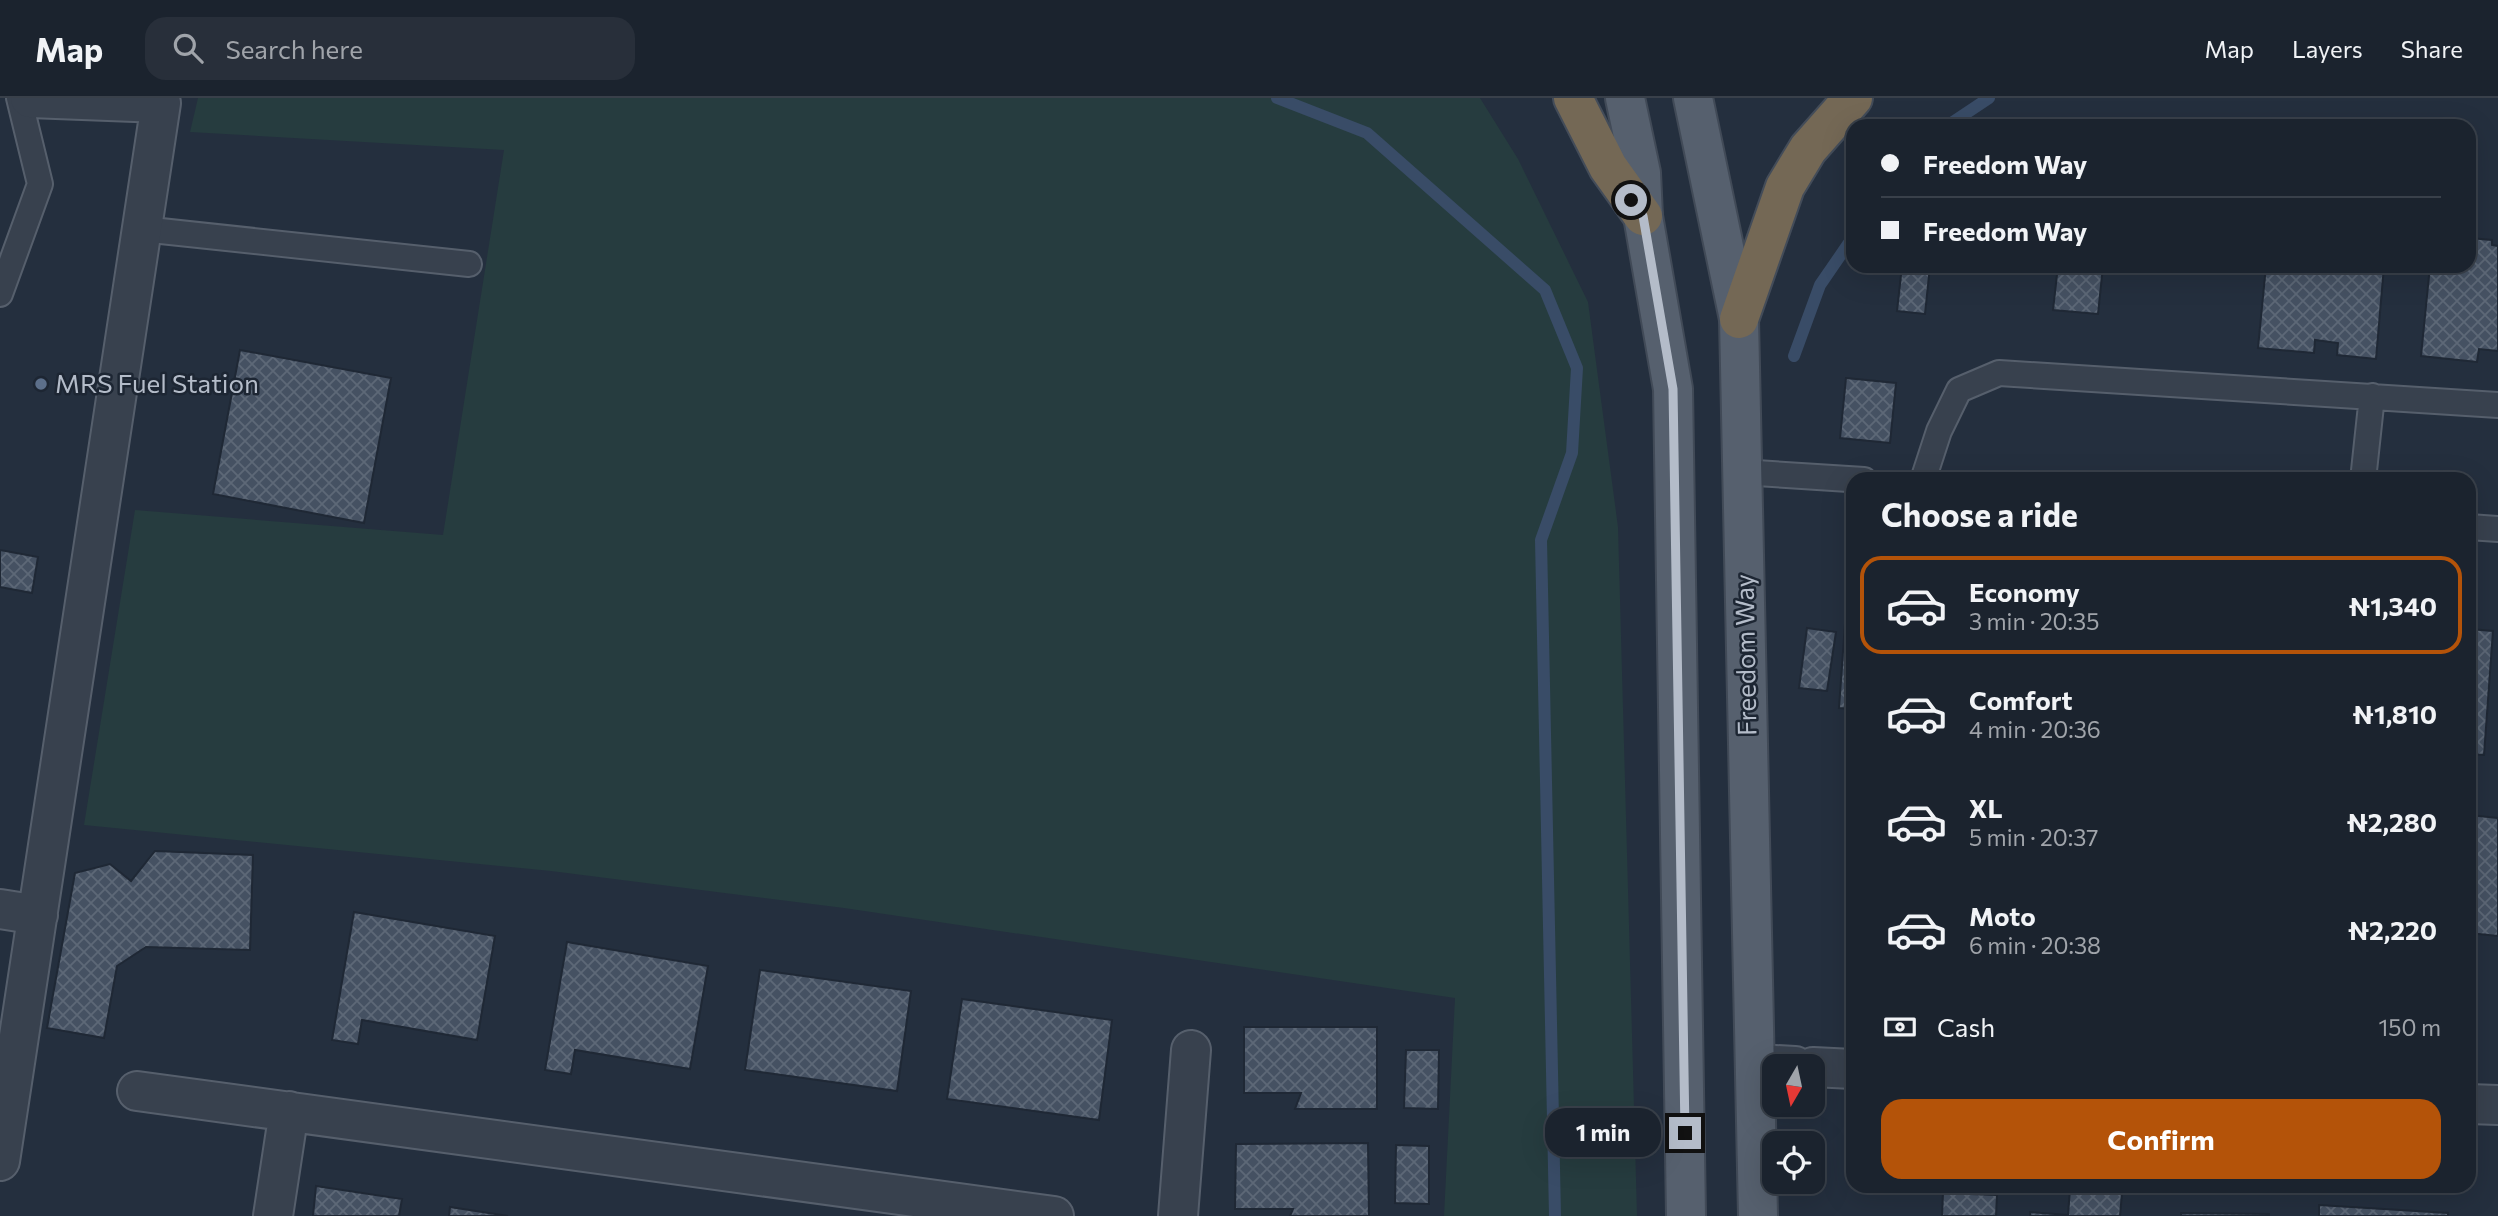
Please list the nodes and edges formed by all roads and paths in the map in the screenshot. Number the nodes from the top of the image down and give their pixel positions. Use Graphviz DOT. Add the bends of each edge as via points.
graph roads {
  1 [pos="19,98"];
  2 [pos="30,98"];
  3 [pos="1573,98"];
  4 [pos="1625,98"];
  5 [pos="1693,98"];
  6 [pos="1853,98"];
  7 [pos="1643,216"];
  8 [pos="142,229"];
  9 [pos="468,264"];
  10 [pos="0,294"];
  11 [pos="1739,319"];
  12 [pos="2372,396"];
  13 [pos="2498,405"];
  14 [pos="1741,472"];
  15 [pos="1926,472"];
  16 [pos="2364,472"];
  17 [pos="1846,479"];
  18 [pos="2476,527"];
  19 [pos="2498,529"];
  20 [pos="0,909"];
  21 [pos="38,915"];
  22 [pos="1191,1050"];
  23 [pos="1756,1063"];
  24 [pos="1762,1063"];
  25 [pos="1825,1068"];
  26 [pos="1846,1069"];
  27 [pos="137,1091"];
  28 [pos="2476,1104"];
  29 [pos="2498,1105"];
  30 [pos="289,1111"];
  31 [pos="0,1161"];
  32 [pos="273,1216"];
  33 [pos="1055,1216"];
  34 [pos="1178,1216"];
  35 [pos="1686,1216"];
  36 [pos="1758,1216"];
  1 -- 10 [label="lane" via="40,184"];
  2 -- 8 [label="street" via="161,103"];
  3 -- 7 [label="highway" via="1608,167"];
  4 -- 7 [label="main road" via="1641,173"];
  5 -- 11 [label="main road, Freedom Way"];
  6 -- 11 [label="highway" via="1808,149 1785,187"];
  7 -- 35 [label="main road" via="1673,389"];
  8 -- 9 [label="lane"];
  8 -- 21 [label="street"];
  11 -- 14 [label="main road, Freedom Way"];
  12 -- 13 [label="lane"];
  12 -- 15 [label="lane" via="1999,373 1959,390"];
  12 -- 16 [label="lane"];
  14 -- 17 [label="lane"];
  14 -- 23 [label="main road, Freedom Way"];
  18 -- 19 [label="lane"];
  20 -- 21 [label="street"];
  21 -- 31 [label="street"];
  22 -- 34 [label="street"];
  23 -- 24 [label="street"];
  23 -- 36 [label="main road, Freedom Way"];
  25 -- 26 [label="street"];
  27 -- 30 [label="street"];
  28 -- 29 [label="street"];
  30 -- 32 [label="street"];
  30 -- 33 [label="street"];
}
